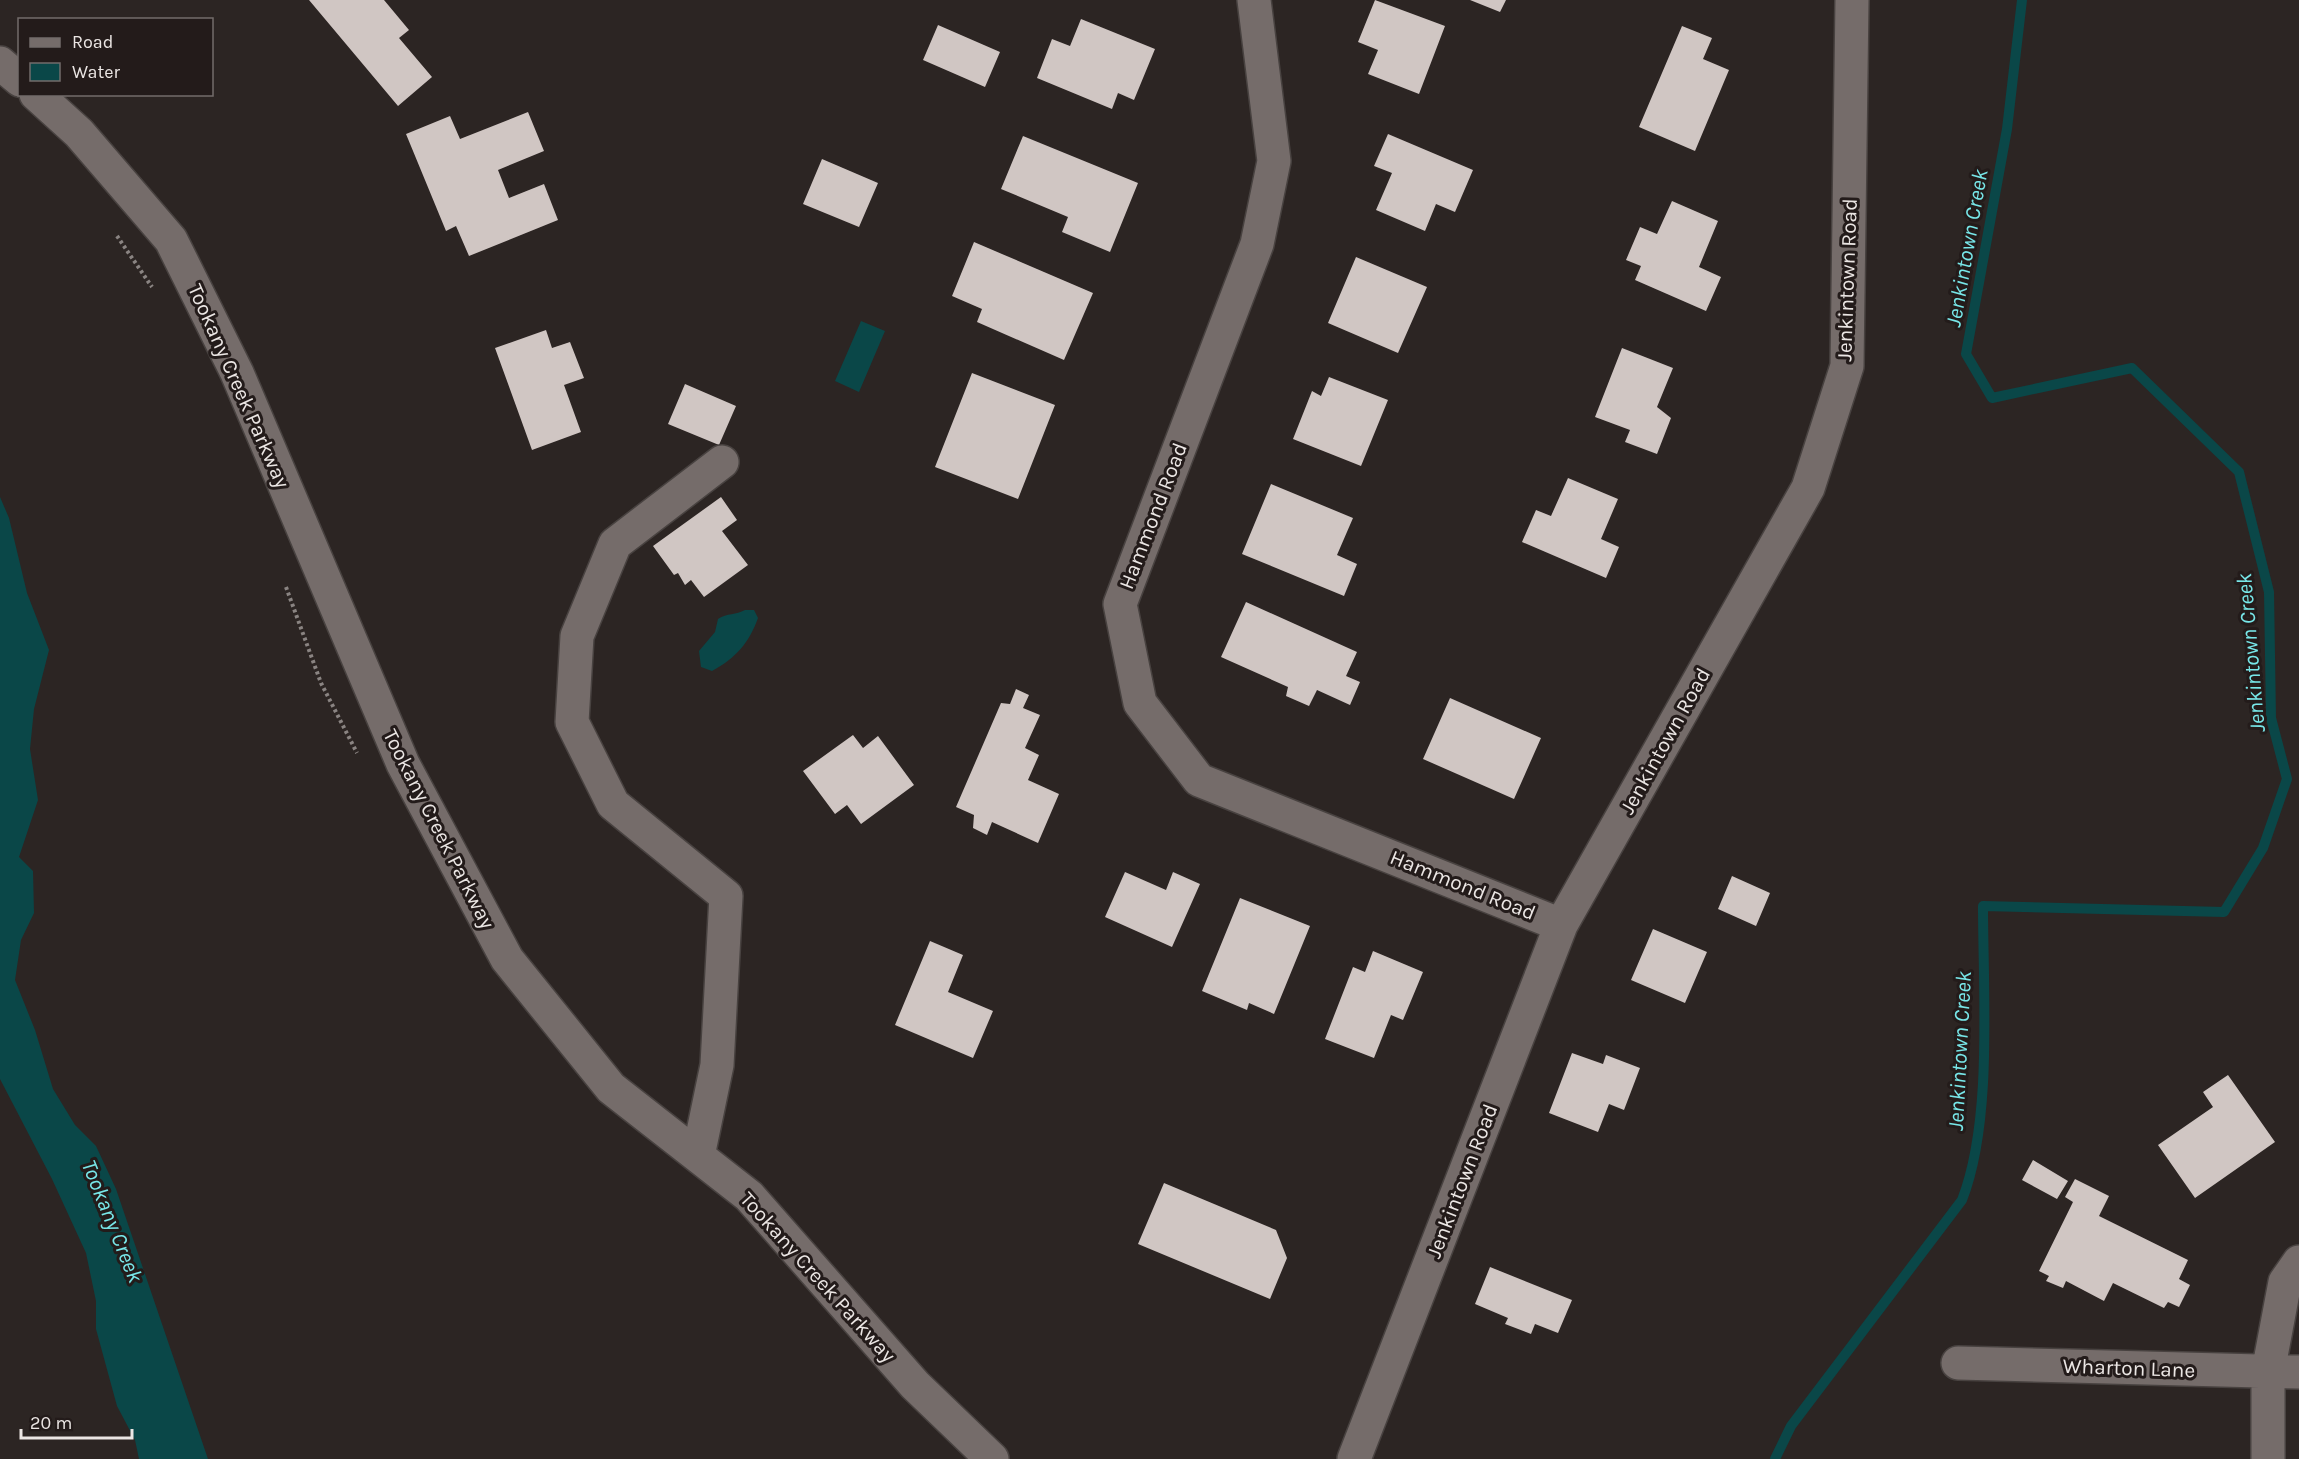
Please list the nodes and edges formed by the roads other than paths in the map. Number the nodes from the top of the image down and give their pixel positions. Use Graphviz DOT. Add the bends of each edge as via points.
graph roads {
  1 [pos="1254,0"];
  2 [pos="1852,0"];
  3 [pos="0,63"];
  4 [pos="18,78"];
  5 [pos="38,96"];
  6 [pos="722,462"];
  7 [pos="1562,925"];
  8 [pos="698,1156"];
  9 [pos="2299,1262"];
  10 [pos="1958,1363"];
  11 [pos="2284,1372"];
  12 [pos="992,1459"];
  13 [pos="1353,1459"];
  14 [pos="2268,1459"];
  1 -- 7 [label="street, Hammond Road" via="1274,161 1257,244 1120,604 1140,704 1199,780"];
  2 -- 7 [label="street, Jenkintown Road" via="1847,366 1808,488"];
  3 -- 4 [label="street"];
  5 -- 8 [label="street, Tookany Creek Parkway" via="79,133 171,240 237,373 403,764 507,959 611,1088"];
  6 -- 8 [label="street" via="615,544 577,636 572,722 613,804 726,896 717,1065"];
  7 -- 13 [label="street, Jenkintown Road"];
  8 -- 12 [label="street, Tookany Creek Parkway" via="749,1196 915,1385"];
  9 -- 11 [label="street" via="2286,1282"];
  10 -- 11 [label="street, Wharton Lane"];
  11 -- 14 [label="street"];
}
